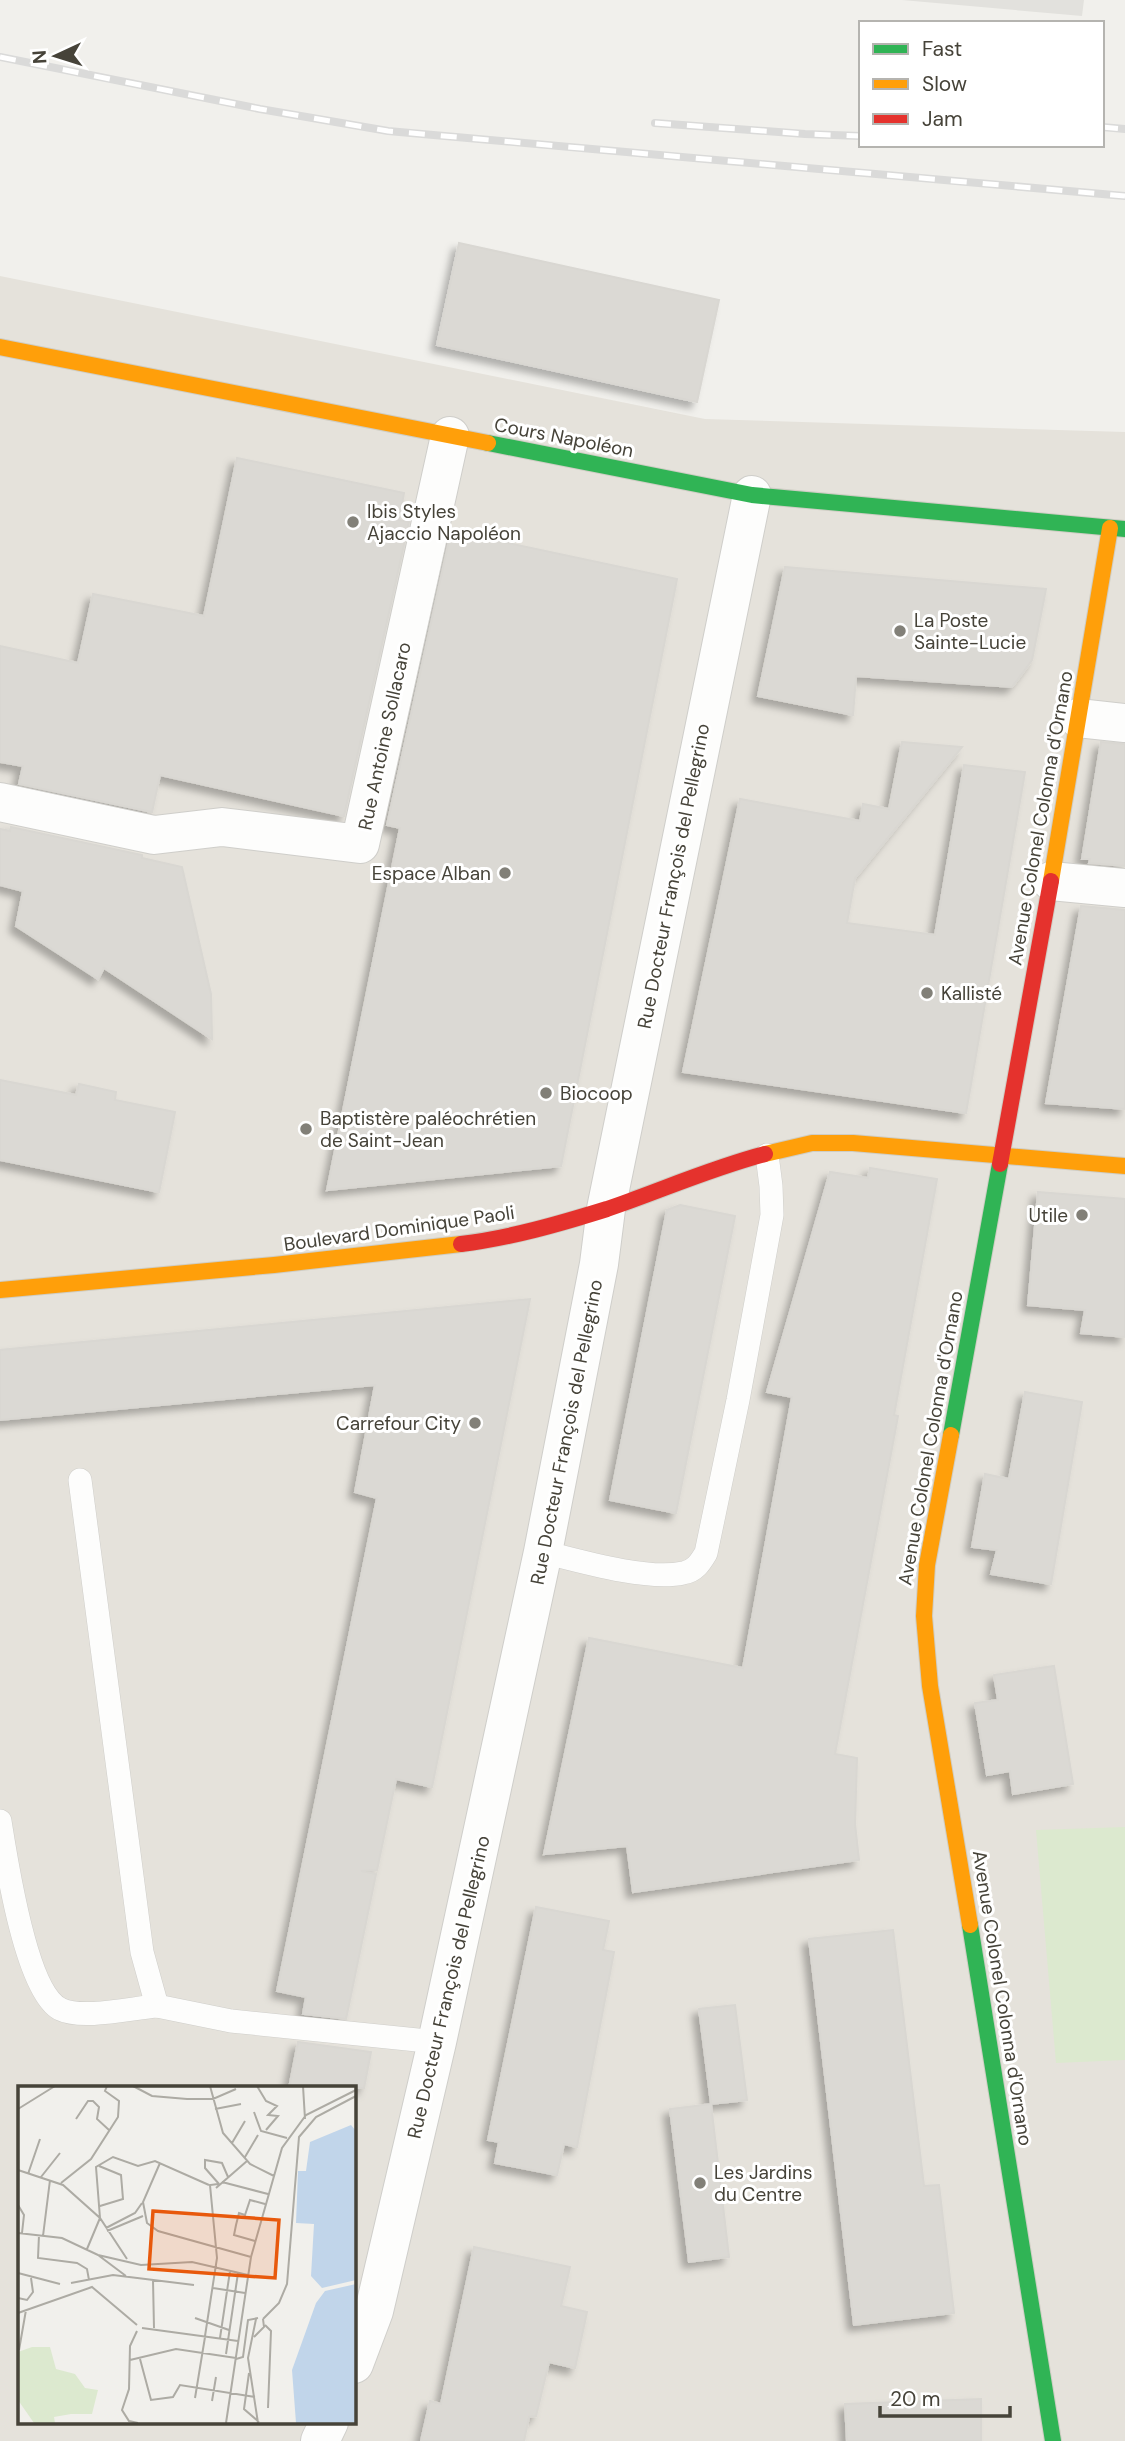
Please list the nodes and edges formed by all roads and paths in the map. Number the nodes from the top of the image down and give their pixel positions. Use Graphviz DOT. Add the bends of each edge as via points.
graph roads {
  1 [pos="0,347"];
  2 [pos="450,436"];
  3 [pos="752,495"];
  4 [pos="1117,529"];
  5 [pos="1078,718"];
  6 [pos="1125,723"];
  7 [pos="0,802"];
  8 [pos="1051,881"];
  9 [pos="1125,888"];
  10 [pos="767,1155"];
  11 [pos="1000,1156"];
  12 [pos="1125,1166"];
  13 [pos="606,1209"];
  14 [pos="0,1290"];
  15 [pos="80,1480"];
  16 [pos="543,1552"];
  17 [pos="0,1821"];
  18 [pos="157,2006"];
  19 [pos="437,2042"];
  20 [pos="355,2361"];
  21 [pos="329,2424"];
  22 [pos="320,2441"];
  23 [pos="1053,2441"];
  1 -- 2 [label="main road, Cours Napoléon"];
  2 -- 3 [label="main road, Cours Napoléon"];
  2 -- 7 [label="street, Rue Antoine Sollacaro" via="360,844 222,827 154,835"];
  3 -- 4 [label="main road, Cours Napoléon"];
  3 -- 13 [label="street, Rue Docteur François del Pellegrino"];
  4 -- 5 [label="main road, Avenue Colonel Colonna d'Ornano"];
  5 -- 6 [label="street"];
  5 -- 8 [label="main road, Avenue Colonel Colonna d'Ornano"];
  8 -- 9 [label="street"];
  8 -- 11 [label="main road, Avenue Colonel Colonna d'Ornano"];
  10 -- 11 [label="main road, Boulevard Dominique Paoli" via="812,1143 853,1143"];
  10 -- 13 [label="main road, Boulevard Dominique Paoli" via="696,1175"];
  10 -- 16 [label="lane" via="772,1215 738,1400 706,1553 699,1566 684,1573 656,1574"];
  11 -- 12 [label="main road, Boulevard Dominique Paoli"];
  11 -- 23 [label="main road, Avenue Colonel Colonna d'Ornano" via="927,1565 924,1616 930,1686"];
  13 -- 14 [label="main road, Boulevard Dominique Paoli" via="501,1239"];
  13 -- 16 [label="street, Rue Docteur François del Pellegrino"];
  15 -- 18 [label="lane" via="142,1952"];
  16 -- 19 [label="street, Rue Docteur François del Pellegrino"];
  17 -- 18 [label="lane" via="29,1955 47,1996 60,2008 78,2014"];
  18 -- 19 [label="lane" via="231,2021"];
  19 -- 20 [label="street, Rue Docteur François del Pellegrino" via="374,2311"];
  21 -- 22 [label="street"];
}
